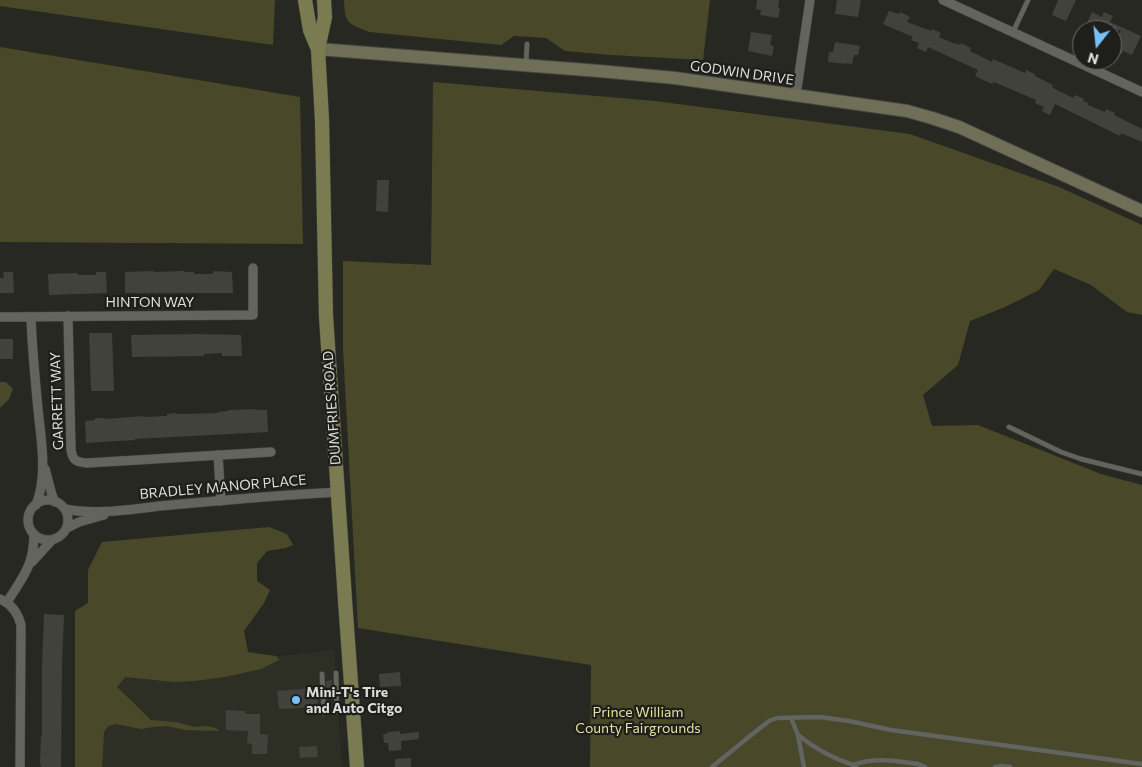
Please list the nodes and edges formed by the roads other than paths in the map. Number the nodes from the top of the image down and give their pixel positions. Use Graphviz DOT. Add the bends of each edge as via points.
graph roads {
  1 [pos="305,0"];
  2 [pos="324,0"];
  3 [pos="810,0"];
  4 [pos="943,0"];
  5 [pos="1028,0"];
  6 [pos="1013,32"];
  7 [pos="527,44"];
  8 [pos="318,49"];
  9 [pos="526,65"];
  10 [pos="1142,92"];
  11 [pos="796,95"];
  12 [pos="1142,211"];
  13 [pos="253,268"];
  14 [pos="68,316"];
  15 [pos="0,317"];
  16 [pos="31,317"];
  17 [pos="1009,427"];
  18 [pos="271,452"];
  19 [pos="218,455"];
  20 [pos="44,464"];
  21 [pos="1142,474"];
  22 [pos="338,492"];
  23 [pos="221,500"];
  24 [pos="55,502"];
  25 [pos="36,505"];
  26 [pos="65,510"];
  27 [pos="111,512"];
  28 [pos="67,528"];
  29 [pos="34,534"];
  30 [pos="52,540"];
  31 [pos="30,564"];
  32 [pos="3,600"];
  33 [pos="336,673"];
  34 [pos="322,674"];
  35 [pos="337,712"];
  36 [pos="324,713"];
  37 [pos="792,718"];
  38 [pos="798,735"];
  39 [pos="1142,764"];
  40 [pos="855,766"];
  41 [pos="20,767"];
  42 [pos="358,767"];
  43 [pos="712,767"];
  44 [pos="804,767"];
  45 [pos="925,767"];
  46 [pos="995,767"];
  47 [pos="1010,767"];
  1 -- 8 [label="main road, DUMFRIES ROAD" via="310,30"];
  2 -- 8 [label="main road, DUMFRIES ROAD" via="326,17"];
  3 -- 11 [label="street"];
  4 -- 6 [label="street"];
  5 -- 6 [label="lane"];
  6 -- 10 [label="street"];
  7 -- 9 [label="lane"];
  8 -- 9 [label="street, GODWIN DRIVE"];
  8 -- 22 [label="main road, DUMFRIES ROAD" via="326,316"];
  9 -- 11 [label="street, GODWIN DRIVE" via="675,78"];
  11 -- 12 [label="street, GODWIN DRIVE" via="932,118 968,131"];
  13 -- 14 [label="street, HINTON WAY" via="253,315"];
  14 -- 16 [label="street, HINTON WAY"];
  14 -- 19 [label="street, GARRETT WAY" via="71,450 76,461"];
  15 -- 16 [label="street, HINTON WAY"];
  16 -- 20 [label="street"];
  17 -- 21 [label="lane" via="1061,452"];
  18 -- 19 [label="street, GARRETT WAY"];
  19 -- 23 [label="street"];
  20 -- 24 [label="street"];
  20 -- 25 [label="street"];
  22 -- 23 [label="street, BRADLEY MANOR PLACE"];
  22 -- 42 [label="main road, DUMFRIES ROAD"];
  23 -- 27 [label="street, BRADLEY MANOR PLACE"];
  24 -- 25 [label="street"];
  24 -- 26 [label="street"];
  25 -- 29 [label="street" via="29,515"];
  26 -- 27 [label="street, BRADLEY MANOR PLACE"];
  26 -- 28 [label="street"];
  27 -- 28 [label="street, BRADLEY MANOR PLACE"];
  28 -- 30 [label="street"];
  29 -- 30 [label="street"];
  29 -- 31 [label="street"];
  30 -- 31 [label="street"];
  31 -- 32 [label="street"];
  32 -- 41 [label="street" via="12,606 19,618 21,632"];
  33 -- 35 [label="lane"];
  34 -- 36 [label="lane"];
  37 -- 38 [label="lane"];
  37 -- 39 [label="lane" via="820,717 909,733"];
  37 -- 43 [label="lane" via="769,721"];
  38 -- 40 [label="lane" via="820,751"];
  38 -- 44 [label="lane"];
  40 -- 45 [label="lane" via="862,761 874,760"];
  46 -- 47 [label="lane"];
}
